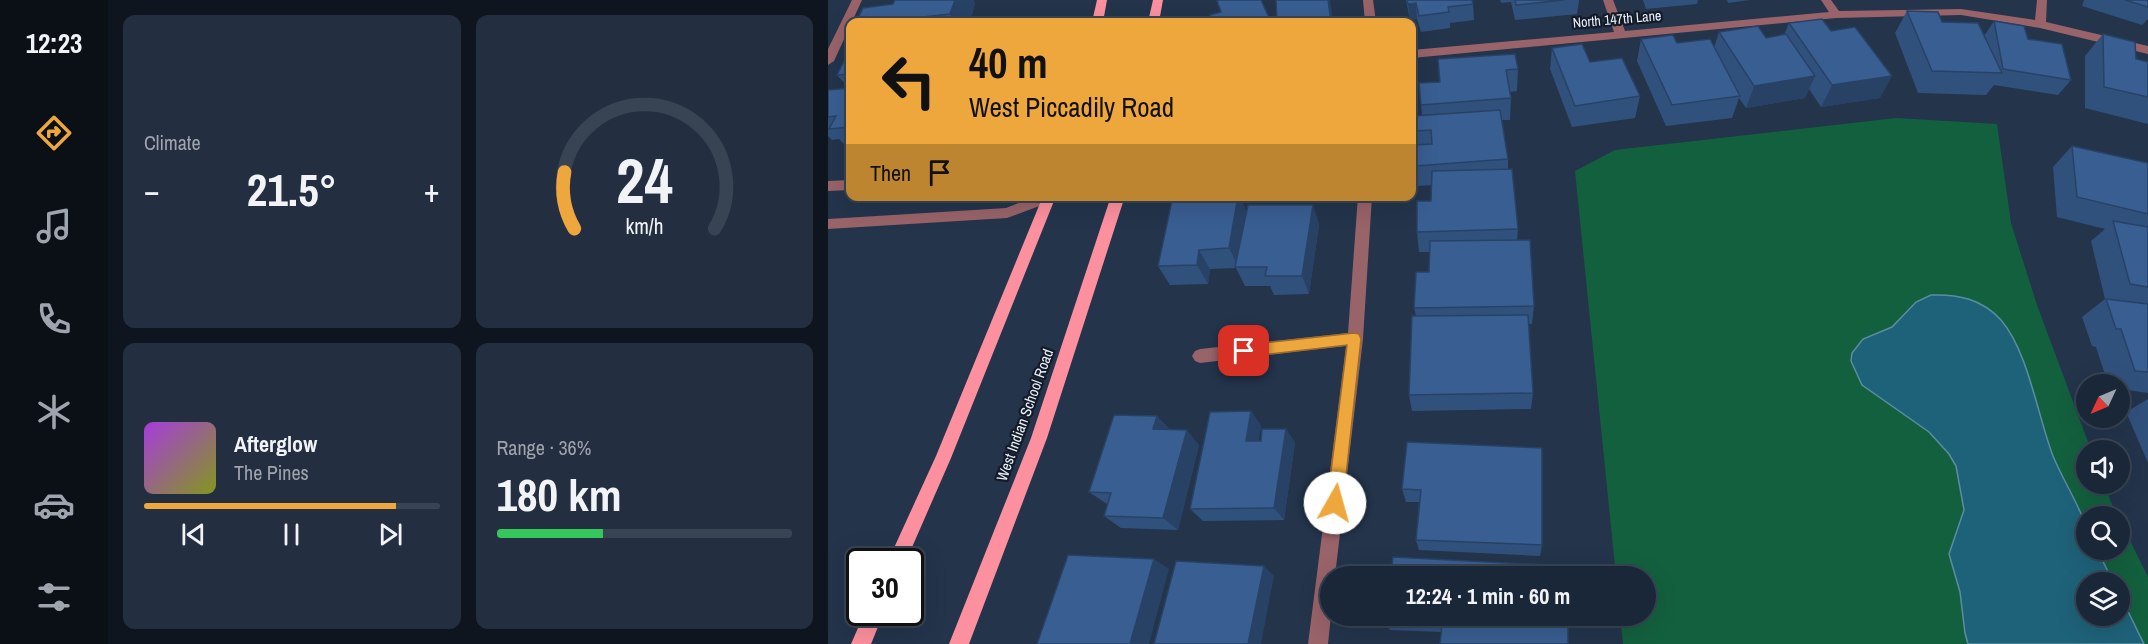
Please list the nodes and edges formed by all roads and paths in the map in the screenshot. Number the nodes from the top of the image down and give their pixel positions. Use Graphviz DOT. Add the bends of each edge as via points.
graph roads {
  1 [pos="858,0"];
  2 [pos="1102,0"];
  3 [pos="1158,0"];
  4 [pos="1368,0"];
  5 [pos="1608,0"];
  6 [pos="1826,0"];
  7 [pos="2042,0"];
  8 [pos="1836,15"];
  9 [pos="849,18"];
  10 [pos="1099,18"];
  11 [pos="1155,18"];
  12 [pos="1370,18"];
  13 [pos="846,24"];
  14 [pos="2040,24"];
  15 [pos="1620,33"];
  16 [pos="2148,50"];
  17 [pos="1416,54"];
  18 [pos="828,61"];
  19 [pos="846,185"];
  20 [pos="828,186"];
  21 [pos="1038,201"];
  22 [pos="1047,201"];
  23 [pos="1116,201"];
  24 [pos="1365,201"];
  25 [pos="828,224"];
  26 [pos="1354,339"];
  27 [pos="1200,356"];
  28 [pos="903,548"];
  29 [pos="869,626"];
  30 [pos="861,644"];
  31 [pos="959,644"];
  32 [pos="1318,644"];
  1 -- 9 [label="street"];
  2 -- 10 [label="main road"];
  3 -- 11 [label="main road"];
  4 -- 12 [label="street"];
  5 -- 15 [label="street"];
  6 -- 8 [label="street"];
  7 -- 14 [label="street"];
  8 -- 14 [label="street, North 147th Lane" via="1961,12"];
  8 -- 15 [label="street, North 147th Lane"];
  13 -- 18 [label="street"];
  14 -- 16 [label="street, North 147th Lane"];
  15 -- 17 [label="street, North 147th Lane"];
  19 -- 20 [label="street"];
  21 -- 25 [label="street" via="1007,213"];
  22 -- 28 [label="main road"];
  23 -- 31 [label="main road, West Indian School Road" via="1039,438"];
  24 -- 26 [label="street"];
  26 -- 27 [label="street"];
  26 -- 32 [label="street"];
  29 -- 30 [label="main road"];
}
